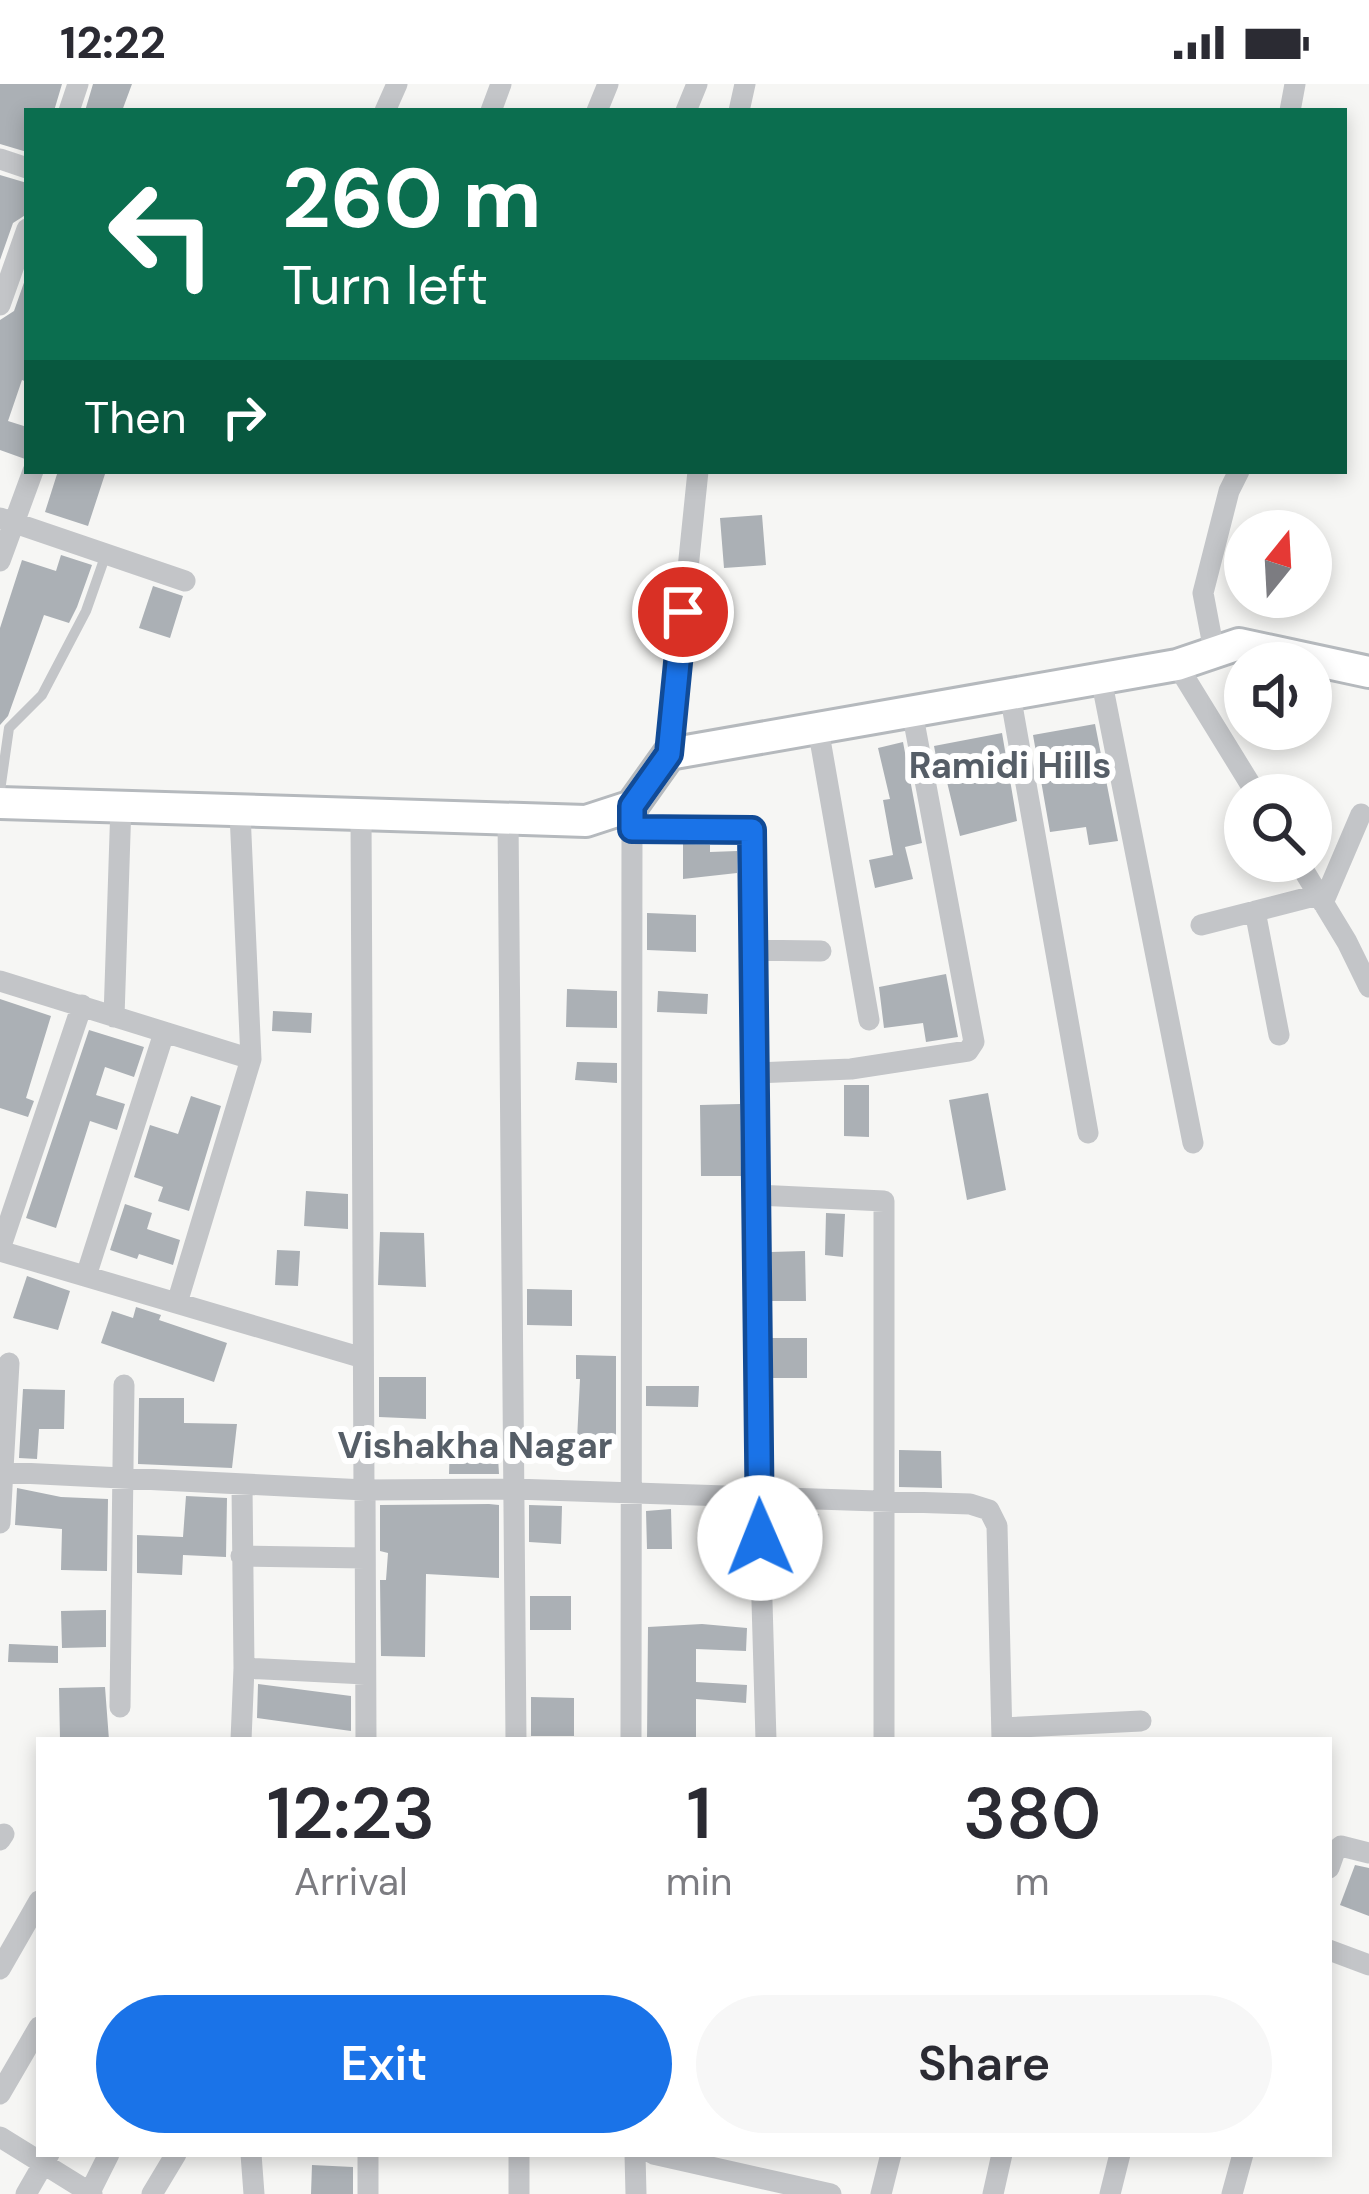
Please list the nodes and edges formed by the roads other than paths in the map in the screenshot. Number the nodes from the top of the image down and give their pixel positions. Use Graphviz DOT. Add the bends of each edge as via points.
graph roads {
  1 [pos="24,237"];
  2 [pos="0,305"];
  3 [pos="31,474"];
  4 [pos="698,474"];
  5 [pos="1238,474"];
  6 [pos="6,520"];
  7 [pos="106,554"];
  8 [pos="0,561"];
  9 [pos="185,580"];
  10 [pos="1214,651"];
  11 [pos="1178,665"];
  12 [pos="1369,672"];
  13 [pos="1102,678"];
  14 [pos="1010,694"];
  15 [pos="912,711"];
  16 [pos="818,728"];
  17 [pos="669,754"];
  18 [pos="1244,774"];
  19 [pos="0,791"];
  20 [pos="0,803"];
  21 [pos="121,804"];
  22 [pos="240,813"];
  23 [pos="361,814"];
  24 [pos="1361,814"];
  25 [pos="508,817"];
  26 [pos="632,817"];
  27 [pos="1311,882"];
  28 [pos="1321,899"];
  29 [pos="1255,911"];
  30 [pos="1201,925"];
  31 [pos="753,950"];
  32 [pos="821,951"];
  33 [pos="0,981"];
  34 [pos="1369,987"];
  35 [pos="82,1005"];
  36 [pos="114,1017"];
  37 [pos="868,1020"];
  38 [pos="164,1034"];
  39 [pos="1279,1035"];
  40 [pos="251,1059"];
  41 [pos="754,1073"];
  42 [pos="1088,1133"];
  43 [pos="1193,1143"];
  44 [pos="756,1195"];
  45 [pos="0,1250"];
  46 [pos="86,1276"];
  47 [pos="177,1303"];
  48 [pos="363,1358"];
  49 [pos="9,1363"];
  50 [pos="124,1384"];
  51 [pos="1,1472"];
  52 [pos="125,1480"];
  53 [pos="242,1486"];
  54 [pos="514,1489"];
  55 [pos="364,1490"];
  56 [pos="629,1495"];
  57 [pos="759,1498"];
  58 [pos="886,1501"];
  59 [pos="0,1522"];
  60 [pos="241,1556"];
  61 [pos="365,1558"];
  62 [pos="244,1668"];
  63 [pos="365,1674"];
  64 [pos="120,1707"];
  65 [pos="1142,1721"];
  66 [pos="1096,1732"];
  67 [pos="1002,1734"];
  68 [pos="241,1737"];
  69 [pos="366,1737"];
  70 [pos="516,1737"];
  71 [pos="631,1737"];
  72 [pos="766,1737"];
  73 [pos="884,1737"];
  74 [pos="1369,1853"];
  75 [pos="1332,1860"];
  76 [pos="36,1906"];
  77 [pos="1332,1951"];
  78 [pos="1369,1965"];
  79 [pos="0,1969"];
  80 [pos="36,2032"];
  81 [pos="0,2094"];
  82 [pos="0,2138"];
  83 [pos="36,2154"];
  84 [pos="108,2157"];
  85 [pos="174,2157"];
  86 [pos="251,2157"];
  87 [pos="368,2157"];
  88 [pos="519,2157"];
  89 [pos="635,2157"];
  90 [pos="681,2157"];
  91 [pos="890,2157"];
  92 [pos="1001,2157"];
  93 [pos="1119,2157"];
  94 [pos="1242,2157"];
  95 [pos="46,2159"];
  96 [pos="736,2163"];
  97 [pos="802,2191"];
  98 [pos="26,2194"];
  99 [pos="90,2194"];
  100 [pos="152,2194"];
  101 [pos="254,2194"];
  102 [pos="368,2194"];
  103 [pos="519,2194"];
  104 [pos="636,2194"];
  105 [pos="831,2194"];
  106 [pos="881,2194"];
  107 [pos="992,2194"];
  108 [pos="1111,2194"];
  109 [pos="1234,2194"];
  1 -- 2 [label="street"];
  3 -- 6 [label="street"];
  4 -- 17 [label="street"];
  5 -- 10 [label="street" via="1203,593"];
  6 -- 7 [label="street"];
  6 -- 8 [label="street"];
  7 -- 9 [label="street"];
  7 -- 19 [label="lane" via="42,694 9,728"];
  10 -- 11 [label="street"];
  10 -- 12 [label="street" via="1239,644"];
  11 -- 13 [label="street"];
  11 -- 18 [label="street"];
  13 -- 14 [label="street"];
  13 -- 43 [label="street"];
  14 -- 15 [label="street"];
  14 -- 42 [label="street"];
  15 -- 16 [label="street"];
  15 -- 41 [label="street" via="974,1042 968,1051 851,1069"];
  16 -- 17 [label="street"];
  16 -- 37 [label="street"];
  17 -- 26 [label="street"];
  20 -- 21 [label="street"];
  21 -- 22 [label="street"];
  21 -- 36 [label="street"];
  22 -- 23 [label="street"];
  22 -- 40 [label="street"];
  23 -- 25 [label="street"];
  23 -- 48 [label="street"];
  24 -- 28 [label="street"];
  25 -- 26 [label="street"];
  25 -- 54 [label="street"];
  26 -- 31 [label="street" via="752,830"];
  26 -- 56 [label="street"];
  27 -- 28 [label="street"];
  28 -- 29 [label="street"];
  28 -- 34 [label="street"];
  29 -- 30 [label="street"];
  29 -- 39 [label="street"];
  31 -- 32 [label="street"];
  31 -- 41 [label="street"];
  33 -- 35 [label="street"];
  35 -- 36 [label="street"];
  35 -- 45 [label="street"];
  36 -- 38 [label="street"];
  38 -- 40 [label="street"];
  38 -- 46 [label="street"];
  40 -- 47 [label="street"];
  41 -- 44 [label="street"];
  44 -- 57 [label="street"];
  44 -- 58 [label="street" via="884,1201"];
  45 -- 46 [label="street"];
  46 -- 47 [label="street"];
  47 -- 48 [label="street"];
  48 -- 55 [label="street"];
  49 -- 51 [label="street"];
  50 -- 52 [label="street"];
  51 -- 52 [label="street"];
  51 -- 59 [label="street"];
  52 -- 53 [label="street"];
  52 -- 64 [label="street"];
  53 -- 55 [label="street"];
  53 -- 60 [label="street"];
  54 -- 55 [label="street"];
  54 -- 56 [label="street"];
  54 -- 70 [label="street"];
  55 -- 61 [label="street"];
  56 -- 57 [label="street"];
  56 -- 71 [label="street"];
  57 -- 58 [label="street"];
  57 -- 72 [label="street"];
  58 -- 67 [label="street" via="970,1504 989,1510 997,1526"];
  58 -- 73 [label="street"];
  60 -- 61 [label="street"];
  60 -- 62 [label="street"];
  61 -- 63 [label="street"];
  62 -- 63 [label="street"];
  62 -- 68 [label="street"];
  63 -- 69 [label="street"];
  65 -- 66 [label="street"];
  66 -- 67 [label="street"];
  74 -- 75 [label="street" via="1341,1846"];
  76 -- 79 [label="street"];
  77 -- 78 [label="street"];
  80 -- 81 [label="street"];
  82 -- 83 [label="street"];
  84 -- 99 [label="street"];
  85 -- 100 [label="street"];
  86 -- 101 [label="street"];
  87 -- 102 [label="street"];
  88 -- 103 [label="street"];
  89 -- 104 [label="street"];
  90 -- 96 [label="street"];
  91 -- 106 [label="street"];
  92 -- 107 [label="street"];
  93 -- 108 [label="street"];
  94 -- 109 [label="street"];
  95 -- 98 [label="street"];
  95 -- 99 [label="street"];
  96 -- 97 [label="street"];
  97 -- 105 [label="street"];
}
